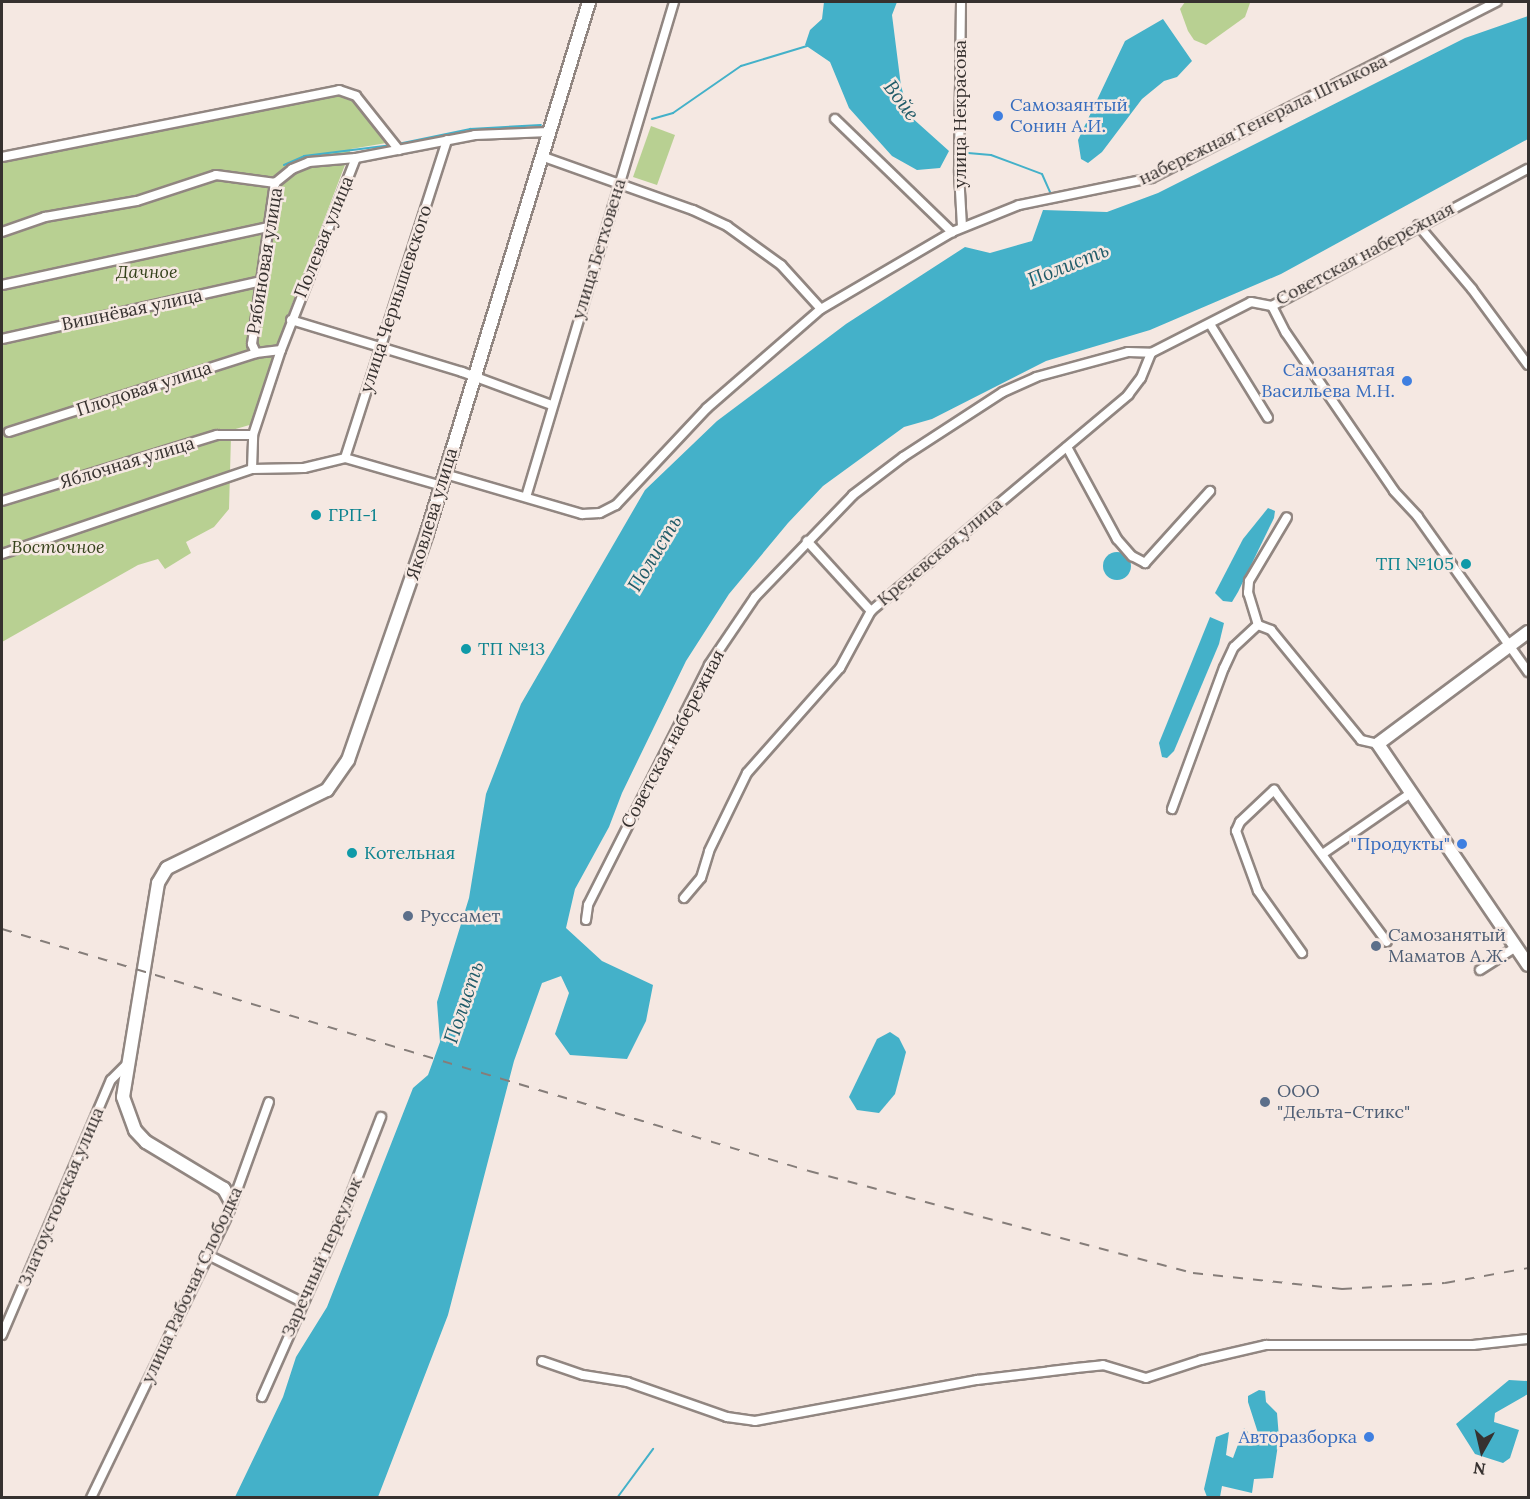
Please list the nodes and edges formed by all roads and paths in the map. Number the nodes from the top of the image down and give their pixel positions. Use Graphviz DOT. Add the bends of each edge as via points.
graph roads {
  1 [pos="589,2"];
  2 [pos="674,2"];
  3 [pos="961,2"];
  4 [pos="1497,2"];
  5 [pos="835,119"];
  6 [pos="549,132"];
  7 [pos="447,140"];
  8 [pos="399,150"];
  9 [pos="542,156"];
  10 [pos="2,157"];
  11 [pos="356,158"];
  12 [pos="1528,169"];
  13 [pos="275,183"];
  14 [pos="620,183"];
  15 [pos="1418,225"];
  16 [pos="269,227"];
  17 [pos="962,227"];
  18 [pos="2,232"];
  19 [pos="952,232"];
  20 [pos="262,282"];
  21 [pos="2,285"];
  22 [pos="1272,306"];
  23 [pos="821,309"];
  24 [pos="291,320"];
  25 [pos="1210,324"];
  26 [pos="2,339"];
  27 [pos="381,348"];
  28 [pos="280,350"];
  29 [pos="256,353"];
  30 [pos="1151,353"];
  31 [pos="1528,365"];
  32 [pos="473,377"];
  33 [pos="551,405"];
  34 [pos="1268,418"];
  35 [pos="9,432"];
  36 [pos="253,435"];
  37 [pos="1067,447"];
  38 [pos="345,458"];
  39 [pos="252,469"];
  40 [pos="443,480"];
  41 [pos="1210,490"];
  42 [pos="526,497"];
  43 [pos="2,501"];
  44 [pos="1287,517"];
  45 [pos="807,541"];
  46 [pos="2,554"];
  47 [pos="871,611"];
  48 [pos="1258,625"];
  49 [pos="1528,632"];
  50 [pos="1509,646"];
  51 [pos="1528,672"];
  52 [pos="1378,744"];
  53 [pos="1411,793"];
  54 [pos="1172,809"];
  55 [pos="1324,853"];
  56 [pos="684,898"];
  57 [pos="586,920"];
  58 [pos="1388,942"];
  59 [pos="1516,947"];
  60 [pos="1302,952"];
  61 [pos="1528,964"];
  62 [pos="1480,970"];
  63 [pos="128,1063"];
  64 [pos="269,1102"];
  65 [pos="381,1117"];
  66 [pos="230,1200"];
  67 [pos="208,1255"];
  68 [pos="302,1302"];
  69 [pos="2,1335"];
  70 [pos="1528,1339"];
  71 [pos="542,1361"];
  72 [pos="262,1397"];
  73 [pos="91,1497"];
  1 -- 6 [label="street, Яковлева улица"];
  2 -- 14 [label="street, улица Бетховена"];
  3 -- 17 [label="street, улица Некрасова" via="958,173"];
  4 -- 17 [label="street, набережная Генерала Штыкова" via="1151,178 1019,205"];
  5 -- 19 [label="street"];
  6 -- 7 [label="street, Полевая улица"];
  6 -- 9 [label="street, Яковлева улица"];
  7 -- 8 [label="street, Полевая улица"];
  7 -- 27 [label="street, улица Чернышевского"];
  8 -- 10 [label="street" via="356,96 339,90"];
  8 -- 11 [label="street, Полевая улица"];
  9 -- 14 [label="street"];
  9 -- 32 [label="street, Яковлева улица"];
  11 -- 13 [label="street, Рябиновая улица" via="309,162"];
  11 -- 24 [label="street, Полевая улица"];
  12 -- 15 [label="street, Советская набережная"];
  13 -- 16 [label="street, Рябиновая улица"];
  13 -- 18 [label="street" via="216,175 137,201 45,217"];
  14 -- 23 [label="street" via="693,210 753,242 781,265"];
  14 -- 33 [label="street, улица Бетховена"];
  15 -- 22 [label="street, Советская набережная"];
  15 -- 31 [label="street"];
  16 -- 20 [label="street, Рябиновая улица"];
  16 -- 21 [label="street"];
  17 -- 19 [label="street, набережная Генерала Штыкова"];
  19 -- 23 [label="street, набережная Генерала Штыкова"];
  20 -- 26 [label="street, Вишнёвая улица"];
  20 -- 29 [label="street, Рябиновая улица" via="252,344"];
  22 -- 25 [label="street, Советская набережная" via="1251,302"];
  22 -- 50 [label="street" via="1286,333 1394,491 1418,517"];
  23 -- 42 [label="street, набережная Генерала Штыкова" via="707,408 616,505 600,513 582,514"];
  24 -- 27 [label="street"];
  24 -- 28 [label="street, Полевая улица"];
  25 -- 30 [label="street, Советская набережная"];
  25 -- 34 [label="street"];
  27 -- 32 [label="street"];
  27 -- 38 [label="street, улица Чернышевского"];
  28 -- 29 [label="street, Плодовая улица"];
  28 -- 36 [label="street, Полевая улица"];
  29 -- 35 [label="street, Плодовая улица"];
  30 -- 37 [label="street, Кречевская улица" via="1128,396"];
  30 -- 45 [label="street, Советская набережная" via="1128,352 1036,377 1003,392 903,457 853,495"];
  32 -- 33 [label="street"];
  32 -- 40 [label="street, Яковлева улица"];
  33 -- 42 [label="street, улица Бетховена"];
  36 -- 39 [label="street, Полевая улица"];
  36 -- 43 [label="street, Яблочная улица" via="217,435"];
  37 -- 41 [label="street" via="1117,539 1132,556 1145,563"];
  37 -- 47 [label="street, Кречевская улица"];
  38 -- 39 [label="street" via="295,469"];
  38 -- 40 [label="street, набережная Генерала Штыкова"];
  39 -- 46 [label="street"];
  40 -- 42 [label="street, набережная Генерала Штыкова"];
  40 -- 63 [label="street, Яковлева улица" via="361,728 339,778 316,797 166,868 156,890"];
  44 -- 48 [label="street" via="1249,581 1248,593"];
  45 -- 47 [label="street"];
  45 -- 57 [label="street, Советская набережная" via="755,597 709,665 588,905"];
  47 -- 56 [label="street, Кречевская улица" via="840,668 747,773 709,851 701,878"];
  48 -- 52 [label="street" via="1271,630 1361,740"];
  48 -- 54 [label="street" via="1234,647 1224,668"];
  49 -- 50 [label="street"];
  50 -- 51 [label="street"];
  50 -- 52 [label="street"];
  52 -- 53 [label="street"];
  53 -- 55 [label="street"];
  53 -- 59 [label="street"];
  55 -- 58 [label="street"];
  55 -- 60 [label="street" via="1274,790 1240,822 1236,831 1258,891"];
  59 -- 61 [label="street"];
  59 -- 62 [label="street"];
  63 -- 66 [label="street, Яковлева улица" via="123,1097 135,1130 159,1152 224,1189"];
  63 -- 69 [label="street, Златоустовская улица" via="111,1080"];
  64 -- 66 [label="street, улица Рабочая Слободка"];
  65 -- 68 [label="street, Заречный переулок" via="344,1212"];
  66 -- 67 [label="street, улица Рабочая Слободка" via="228,1215"];
  67 -- 68 [label="street"];
  67 -- 73 [label="street, улица Рабочая Слободка"];
  68 -- 72 [label="street, Заречный переулок"];
  70 -- 71 [label="street" via="1473,1345 1266,1345 1146,1378 1102,1365 977,1380 755,1421 727,1417 627,1382 583,1375"];
}
